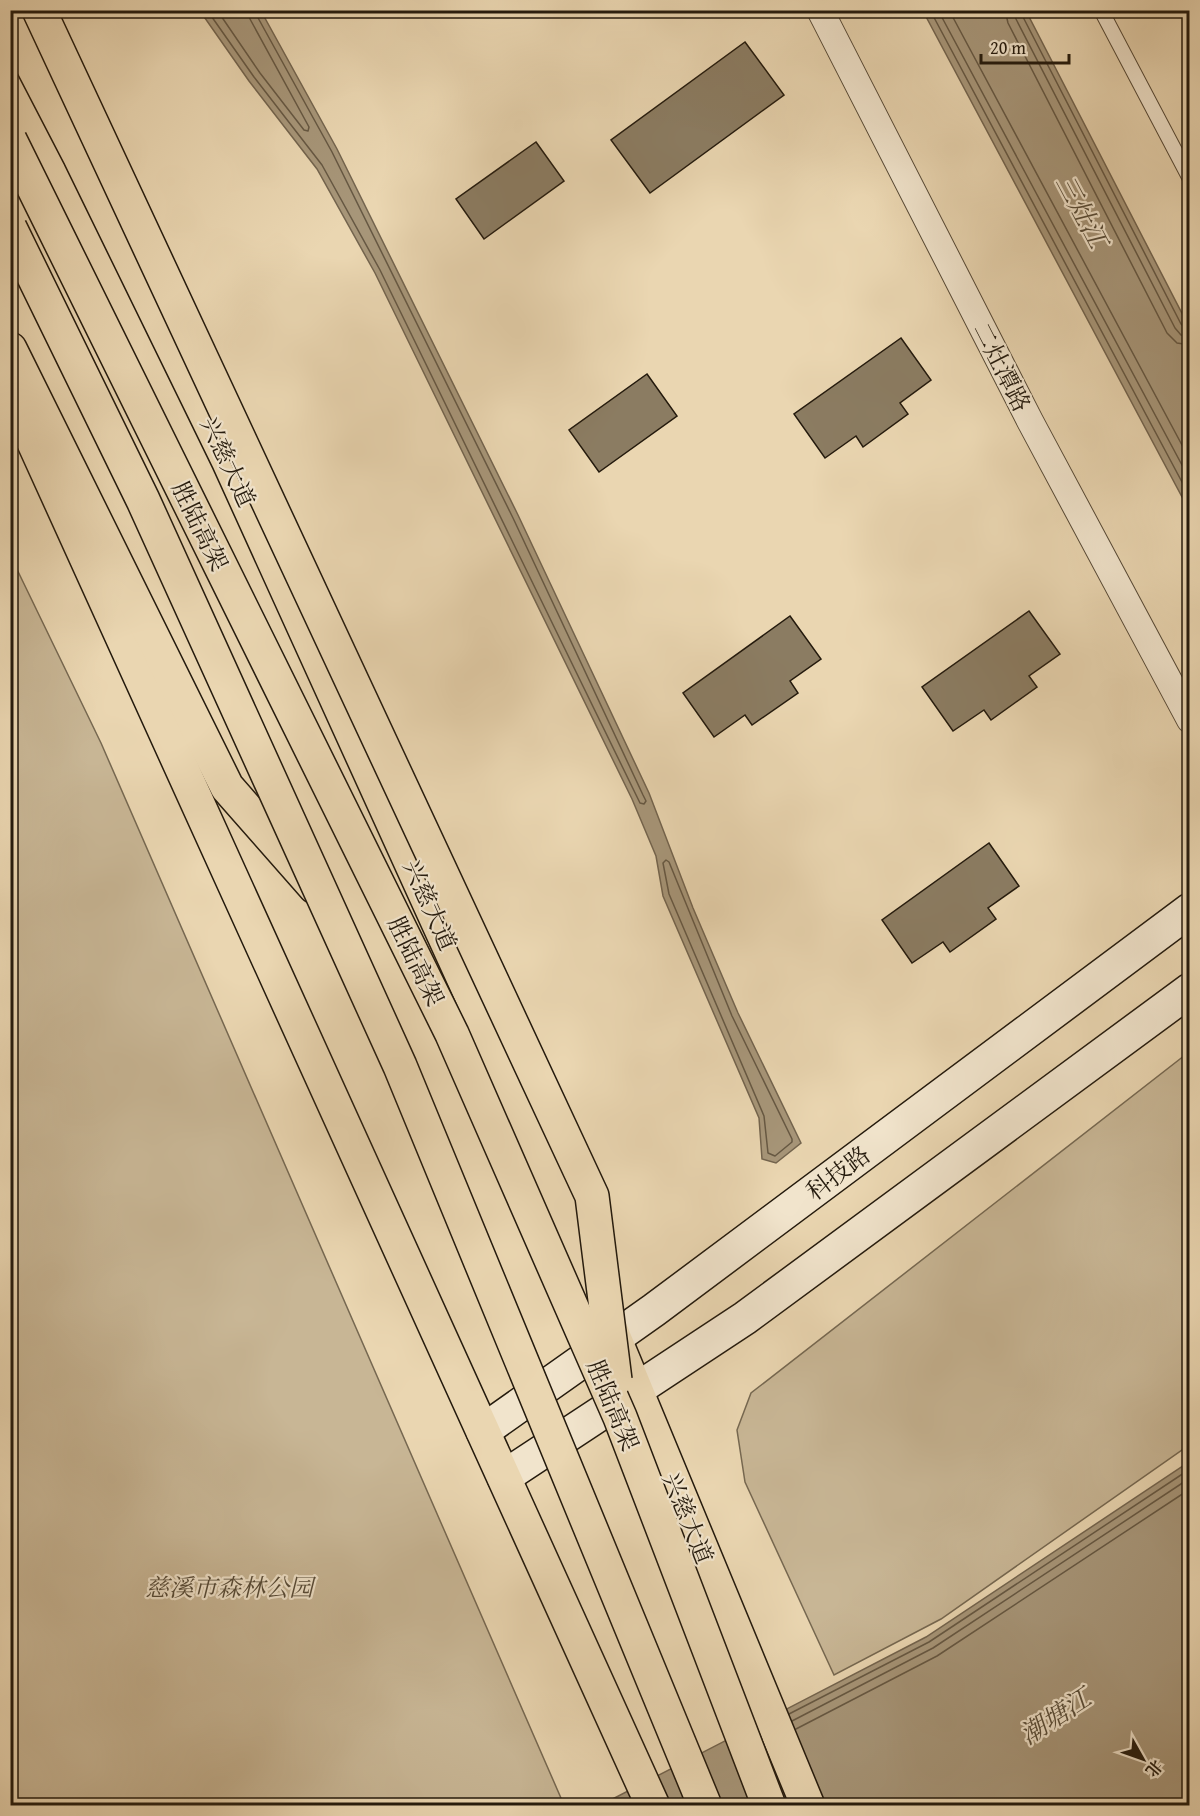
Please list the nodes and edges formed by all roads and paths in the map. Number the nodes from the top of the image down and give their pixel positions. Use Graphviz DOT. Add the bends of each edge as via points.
graph roads {
  1 [pos="39,10"];
  2 [pos="820,10"];
  3 [pos="1101,10"];
  4 [pos="10,22"];
  5 [pos="10,140"];
  6 [pos="1190,179"];
  7 [pos="10,228"];
  8 [pos="10,349"];
  9 [pos="10,390"];
  10 [pos="1190,720"];
  11 [pos="324,897"];
  12 [pos="1190,910"];
  13 [pos="1190,990"];
  14 [pos="614,1337"];
  15 [pos="620,1418"];
  16 [pos="483,1431"];
  17 [pos="504,1477"];
  18 [pos="653,1805"];
  19 [pos="705,1806"];
  20 [pos="769,1806"];
  21 [pos="808,1806"];
  1 -- 15 [label="main road, bridge" via="592,1196"];
  2 -- 10 [label="street, 二灶潭路" via="1030,421"];
  3 -- 6 [label="lane"];
  4 -- 14 [label="main road, 兴慈大道" via="80,156 232,471 486,1028"];
  5 -- 15 [label="main road, 胜陆高架, bridge" via="452,1034"];
  7 -- 11 [label="main road, 胜陆高架, bridge" via="143,500"];
  8 -- 11 [label="main road, bridge" via="227,787"];
  9 -- 16 [label="main road"];
  11 -- 19 [label="main road, 胜陆高架, bridge" via="400,1066"];
  12 -- 14 [label="main road, 科技路"];
  13 -- 17 [label="main road" via="745,1318"];
  14 -- 16 [label="main road, 科技路"];
  14 -- 21 [label="main road, 兴慈大道"];
  15 -- 20 [label="main road, 胜陆高架, bridge"];
  16 -- 17 [label="main road"];
  17 -- 18 [label="main road"];
}
